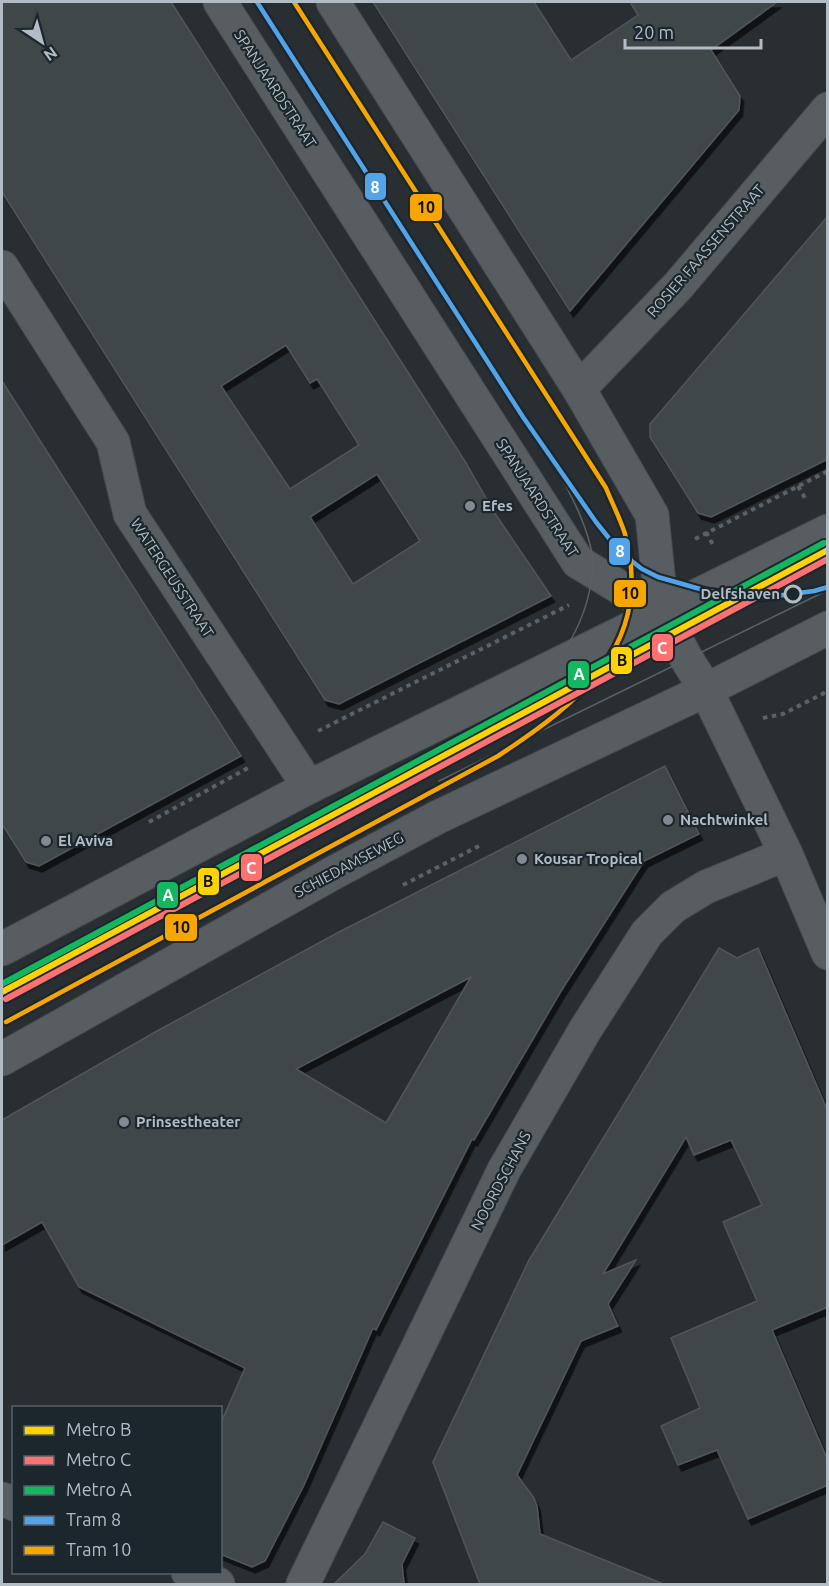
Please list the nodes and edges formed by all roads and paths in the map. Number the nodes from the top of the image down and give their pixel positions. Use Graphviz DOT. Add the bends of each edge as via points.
graph roads {
  1 [pos="219,2"];
  2 [pos="333,2"];
  3 [pos="828,109"];
  4 [pos="2,267"];
  5 [pos="579,389"];
  6 [pos="828,471"];
  7 [pos="828,531"];
  8 [pos="657,562"];
  9 [pos="613,583"];
  10 [pos="662,613"];
  11 [pos="828,628"];
  12 [pos="706,690"];
  13 [pos="828,691"];
  14 [pos="723,724"];
  15 [pos="284,748"];
  16 [pos="309,787"];
  17 [pos="148,823"];
  18 [pos="481,844"];
  19 [pos="786,854"];
  20 [pos="397,888"];
  21 [pos="5,940"];
  22 [pos="828,953"];
  23 [pos="2,1059"];
  24 [pos="193,1574"];
  25 [pos="218,1584"];
  26 [pos="303,1584"];
  1 -- 9 [label="street, SPANJAARDSTRAAT" via="578,562"];
  2 -- 5 [label="street"];
  3 -- 5 [label="street, ROSIER FAASSENSTRAAT" via="678,286"];
  4 -- 15 [label="street, WATERGEUSSTRAAT" via="113,442 130,514"];
  5 -- 8 [label="street" via="652,515"];
  6 -- 8 [label="path" via="713,528"];
  7 -- 10 [label="street"];
  8 -- 10 [label="street"];
  9 -- 10 [label="street, SPANJAARDSTRAAT"];
  9 -- 15 [label="path"];
  10 -- 12 [label="street"];
  10 -- 16 [label="street"];
  11 -- 12 [label="street, SCHIEDAMSEWEG"];
  12 -- 14 [label="street"];
  12 -- 23 [label="street, SCHIEDAMSEWEG" via="438,817"];
  13 -- 14 [label="path" via="783,714"];
  14 -- 19 [label="street"];
  15 -- 16 [label="street, WATERGEUSSTRAAT"];
  15 -- 17 [label="path"];
  16 -- 21 [label="street"];
  18 -- 20 [label="path"];
  19 -- 22 [label="street"];
  19 -- 26 [label="street, NOORDSCHANS" via="706,887 673,907 647,933 504,1170"];
  24 -- 25 [label="street"];
}
